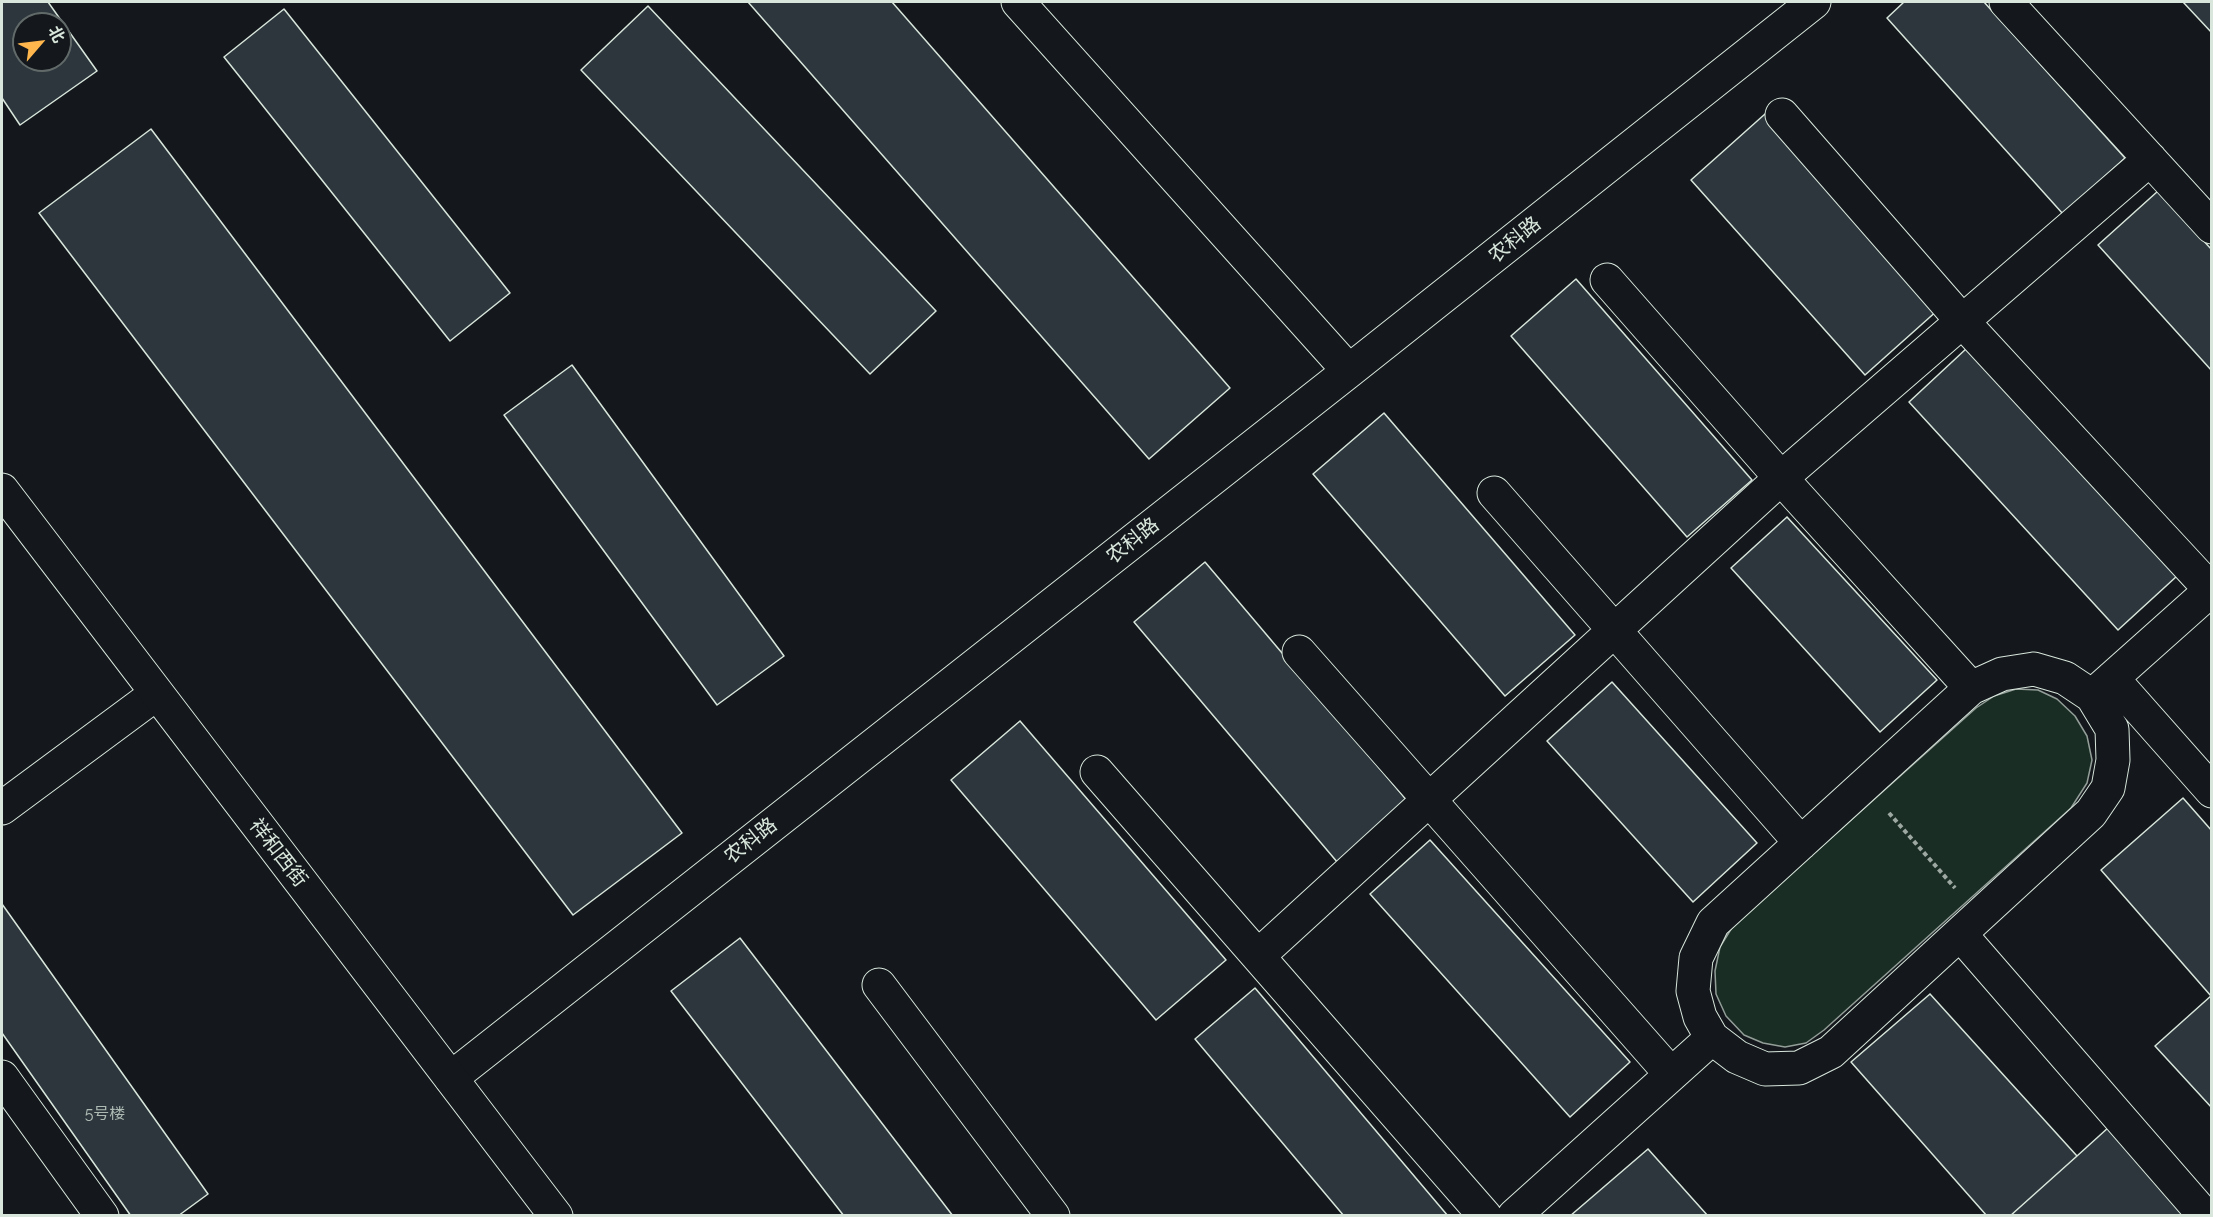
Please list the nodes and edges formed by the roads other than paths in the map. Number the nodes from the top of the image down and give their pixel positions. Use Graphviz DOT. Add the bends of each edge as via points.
graph roads {
  1 [pos="1018,2"];
  2 [pos="1814,2"];
  3 [pos="2006,2"];
  4 [pos="1782,115"];
  5 [pos="2150,159"];
  6 [pos="2211,227"];
  7 [pos="1607,280"];
  8 [pos="1963,322"];
  9 [pos="1349,371"];
  10 [pos="1781,478"];
  11 [pos="2,490"];
  12 [pos="1494,493"];
  13 [pos="2211,589"];
  14 [pos="1614,630"];
  15 [pos="1299,652"];
  16 [pos="2102,687"];
  17 [pos="1971,688"];
  18 [pos="156,694"];
  19 [pos="1097,772"];
  20 [pos="2211,792"];
  21 [pos="1430,800"];
  22 [pos="2,808"];
  23 [pos="1801,843"];
  24 [pos="1971,926"];
  25 [pos="1258,956"];
  26 [pos="879,985"];
  27 [pos="1712,1038"];
  28 [pos="1671,1074"];
  29 [pos="2,1077"];
  30 [pos="451,1078"];
  31 [pos="102,1215"];
  32 [pos="556,1215"];
  33 [pos="1053,1215"];
  34 [pos="1485,1215"];
  35 [pos="1514,1215"];
  36 [pos="2205,1215"];
  1 -- 9 [label="street"];
  2 -- 9 [label="street, 农科路"];
  3 -- 5 [label="street"];
  4 -- 8 [label="street"];
  5 -- 6 [label="street"];
  5 -- 8 [label="street"];
  7 -- 10 [label="street"];
  8 -- 10 [label="street"];
  8 -- 13 [label="street"];
  9 -- 30 [label="street, 农科路"];
  10 -- 14 [label="street"];
  10 -- 17 [label="street"];
  11 -- 18 [label="street, 祥和西街"];
  12 -- 14 [label="street"];
  13 -- 16 [label="street"];
  14 -- 21 [label="street"];
  14 -- 23 [label="street"];
  15 -- 21 [label="street"];
  16 -- 17 [label="street" via="2034,669 2002,674"];
  16 -- 20 [label="street"];
  16 -- 24 [label="street" via="2112,729 2113,760 2108,788 2091,813"];
  17 -- 23 [label="street"];
  18 -- 22 [label="street"];
  18 -- 30 [label="street, 祥和西街"];
  19 -- 25 [label="street"];
  21 -- 25 [label="street"];
  21 -- 28 [label="street"];
  23 -- 27 [label="street" via="1713,923 1696,958 1693,991 1700,1017"];
  24 -- 27 [label="street" via="1831,1052 1799,1068 1765,1069 1737,1057"];
  24 -- 36 [label="street"];
  25 -- 34 [label="street"];
  26 -- 33 [label="street"];
  27 -- 28 [label="street"];
  28 -- 35 [label="street"];
  29 -- 31 [label="street"];
  30 -- 32 [label="street, 祥和西街"];
}
